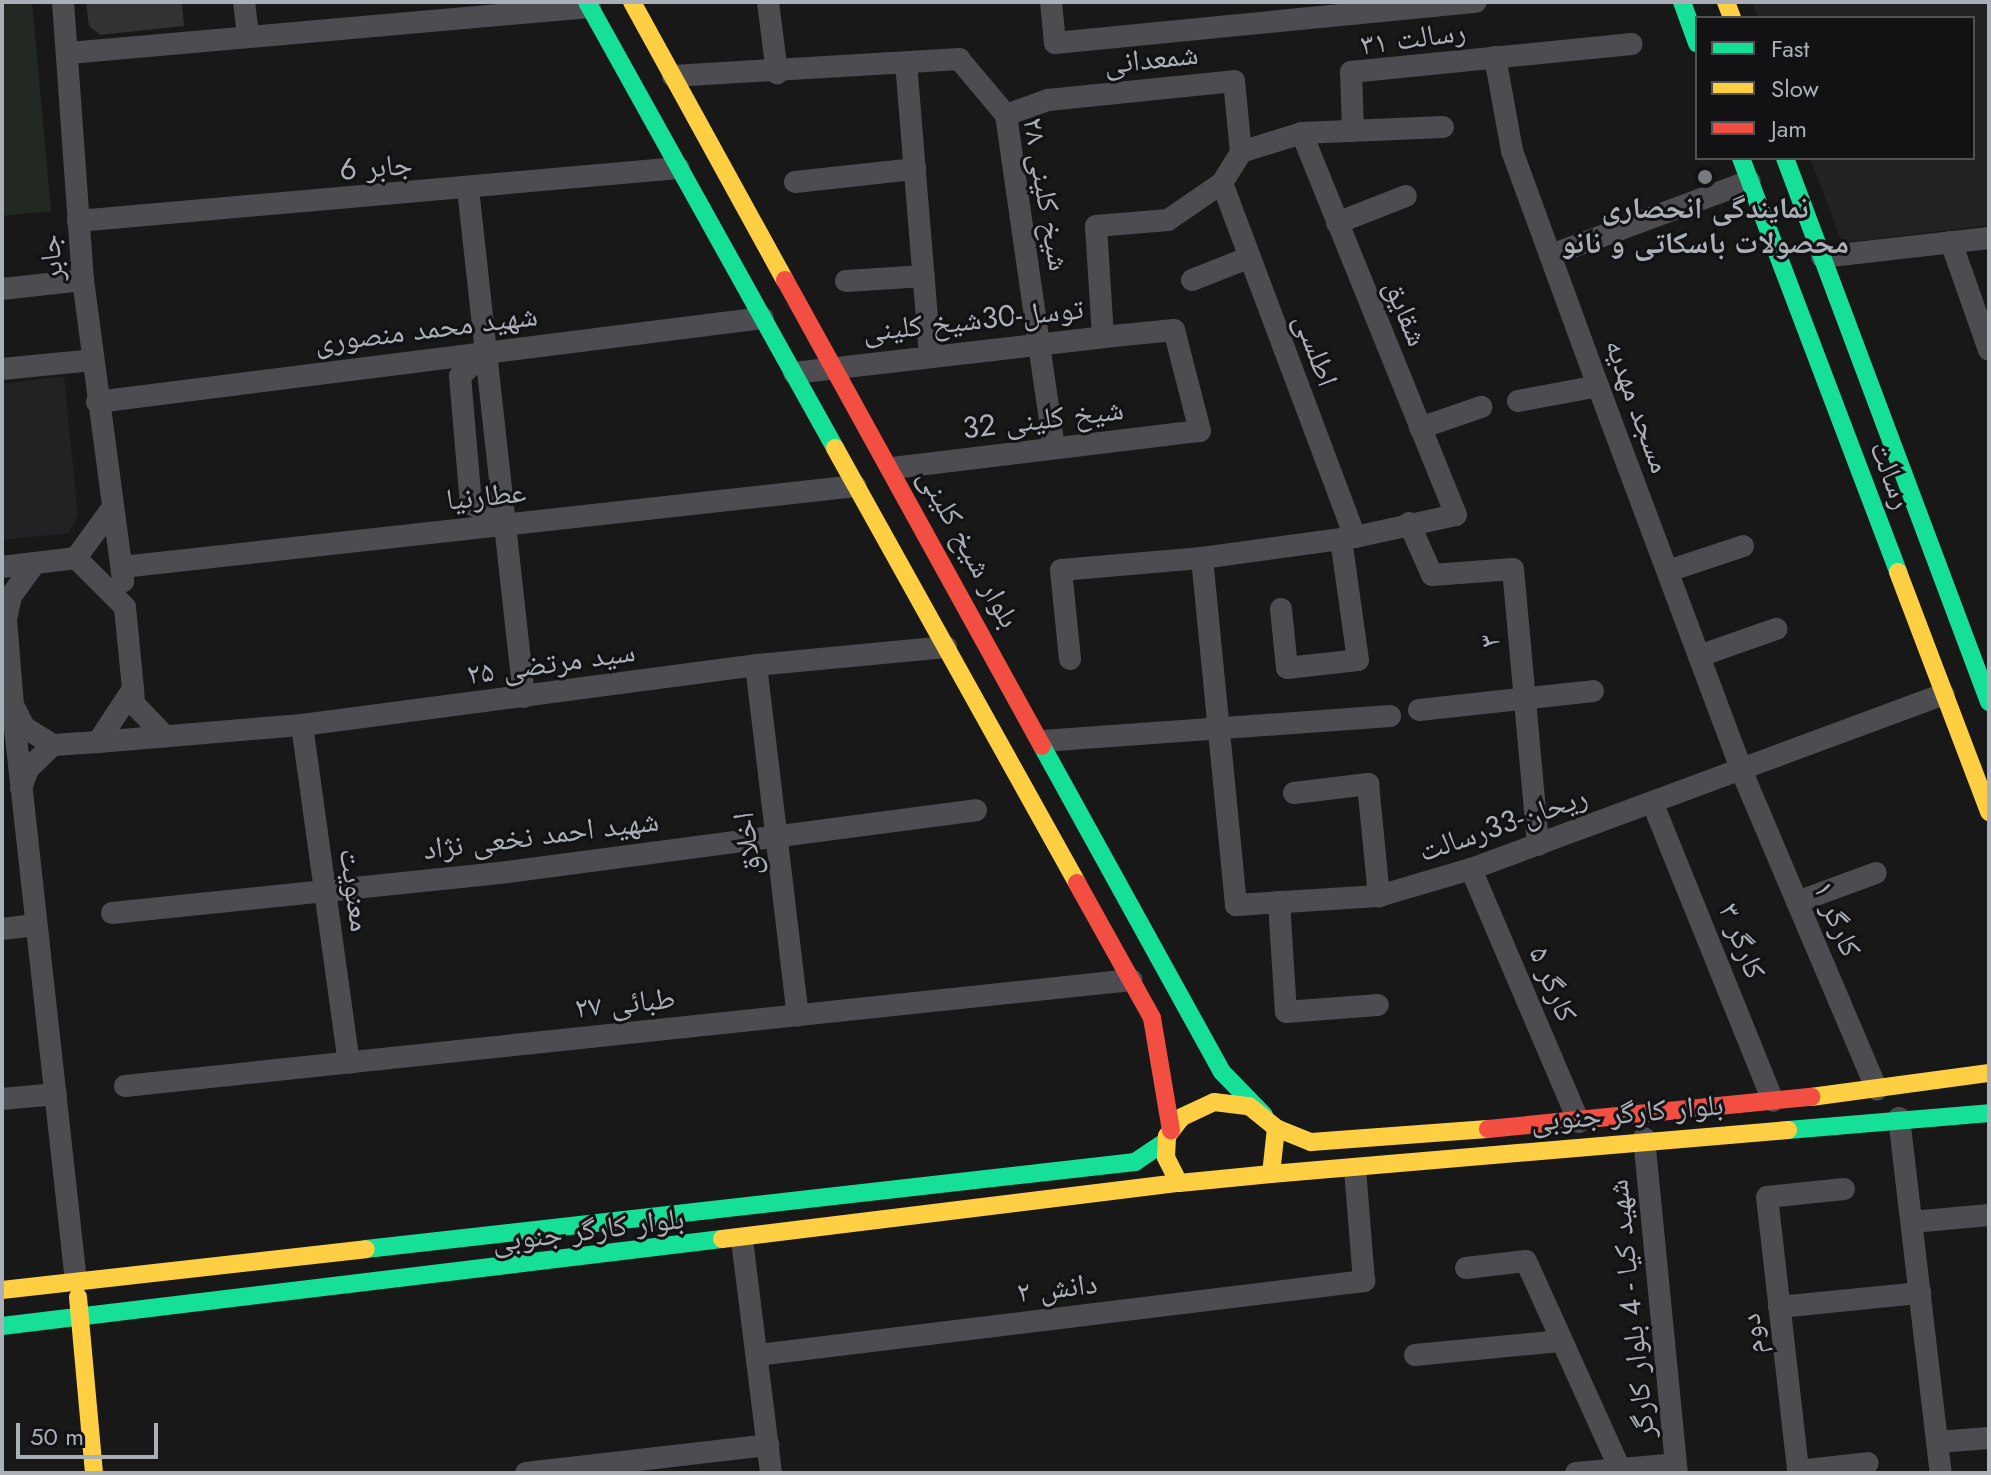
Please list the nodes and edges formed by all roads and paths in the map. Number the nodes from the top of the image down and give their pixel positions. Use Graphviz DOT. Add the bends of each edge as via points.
graph roads {
  1 [pos="63,2"];
  2 [pos="244,2"];
  3 [pos="632,2"];
  4 [pos="768,2"];
  5 [pos="1051,2"];
  6 [pos="1476,2"];
  7 [pos="1682,2"];
  8 [pos="589,5"];
  9 [pos="248,37"];
  10 [pos="1695,38"];
  11 [pos="1632,44"];
  12 [pos="69,53"];
  13 [pos="1495,57"];
  14 [pos="906,63"];
  15 [pos="777,73"];
  16 [pos="673,76"];
  17 [pos="1006,115"];
  18 [pos="1443,127"];
  19 [pos="1353,131"];
  20 [pos="1302,133"];
  21 [pos="1241,152"];
  22 [pos="1742,160"];
  23 [pos="1786,160"];
  24 [pos="679,168"];
  25 [pos="915,169"];
  26 [pos="1750,181"];
  27 [pos="795,182"];
  28 [pos="1222,183"];
  29 [pos="468,189"];
  30 [pos="1406,196"];
  31 [pos="78,221"];
  32 [pos="1337,223"];
  33 [pos="1989,238"];
  34 [pos="1951,242"];
  35 [pos="1551,255"];
  36 [pos="1250,257"];
  37 [pos="1822,257"];
  38 [pos="924,276"];
  39 [pos="83,280"];
  40 [pos="1192,280"];
  41 [pos="846,281"];
  42 [pos="2,289"];
  43 [pos="763,318"];
  44 [pos="1103,337"];
  45 [pos="1040,344"];
  46 [pos="1989,350"];
  47 [pos="486,351"];
  48 [pos="930,353"];
  49 [pos="93,360"];
  50 [pos="833,365"];
  51 [pos="2,369"];
  52 [pos="794,373"];
  53 [pos="1598,386"];
  54 [pos="1518,401"];
  55 [pos="97,402"];
  56 [pos="1481,407"];
  57 [pos="1420,428"];
  58 [pos="1054,448"];
  59 [pos="893,468"];
  60 [pos="856,486"];
  61 [pos="113,507"];
  62 [pos="505,523"];
  63 [pos="1409,523"];
  64 [pos="1348,538"];
  65 [pos="1743,546"];
  66 [pos="76,558"];
  67 [pos="1202,558"];
  68 [pos="35,563"];
  69 [pos="2,567"];
  70 [pos="122,567"];
  71 [pos="1668,571"];
  72 [pos="125,607"];
  73 [pos="1281,609"];
  74 [pos="4,617"];
  75 [pos="1776,629"];
  76 [pos="946,647"];
  77 [pos="1699,656"];
  78 [pos="1070,659"];
  79 [pos="756,665"];
  80 [pos="1984,670"];
  81 [pos="133,689"];
  82 [pos="1593,691"];
  83 [pos="1944,694"];
  84 [pos="524,697"];
  85 [pos="1525,698"];
  86 [pos="1989,702"];
  87 [pos="13,705"];
  88 [pos="1419,710"];
  89 [pos="1390,716"];
  90 [pos="302,725"];
  91 [pos="1219,729"];
  92 [pos="165,736"];
  93 [pos="1042,741"];
  94 [pos="98,742"];
  95 [pos="53,745"];
  96 [pos="9,751"];
  97 [pos="1742,772"];
  98 [pos="21,788"];
  99 [pos="1294,793"];
  100 [pos="1653,804"];
  101 [pos="976,810"];
  102 [pos="1989,812"];
  103 [pos="776,834"];
  104 [pos="1538,845"];
  105 [pos="1471,869"];
  106 [pos="1876,873"];
  107 [pos="325,891"];
  108 [pos="1379,896"];
  109 [pos="1279,902"];
  110 [pos="1797,902"];
  111 [pos="112,913"];
  112 [pos="35,925"];
  113 [pos="2,929"];
  114 [pos="1131,980"];
  115 [pos="1378,1005"];
  116 [pos="798,1015"];
  117 [pos="1205,1041"];
  118 [pos="1989,1051"];
  119 [pos="1163,1057"];
  120 [pos="349,1063"];
  121 [pos="1989,1073"];
  122 [pos="1965,1078"];
  123 [pos="125,1086"];
  124 [pos="1877,1090"];
  125 [pos="56,1094"];
  126 [pos="2,1099"];
  127 [pos="1773,1101"];
  128 [pos="1989,1113"];
  129 [pos="1899,1118"];
  130 [pos="1270,1122"];
  131 [pos="1579,1122"];
  132 [pos="1168,1136"];
  133 [pos="1644,1138"];
  134 [pos="1355,1169"];
  135 [pos="1271,1174"];
  136 [pos="1179,1183"];
  137 [pos="1844,1189"];
  138 [pos="1989,1215"];
  139 [pos="1912,1222"];
  140 [pos="742,1240"];
  141 [pos="1466,1268"];
  142 [pos="76,1282"];
  143 [pos="2,1290"];
  144 [pos="1920,1293"];
  145 [pos="1779,1307"];
  146 [pos="81,1318"];
  147 [pos="2,1326"];
  148 [pos="1560,1341"];
  149 [pos="758,1355"];
  150 [pos="1415,1355"];
  151 [pos="1989,1438"];
  152 [pos="1937,1442"];
  153 [pos="768,1445"];
  154 [pos="1868,1463"];
  155 [pos="1677,1468"];
  156 [pos="1620,1469"];
  157 [pos="94,1473"];
  158 [pos="526,1473"];
  159 [pos="771,1473"];
  160 [pos="1576,1473"];
  161 [pos="1941,1473"];
  1 -- 12 [label="street, جابر"];
  2 -- 9 [label="street"];
  3 -- 16 [label="main road, بلوار شیخ کلینی"];
  4 -- 15 [label="street"];
  5 -- 6 [label="street" via="1055,43"];
  7 -- 10 [label="main road"];
  8 -- 9 [label="street"];
  8 -- 24 [label="main road"];
  9 -- 12 [label="street"];
  11 -- 13 [label="street, رسالت ۳۱"];
  12 -- 31 [label="street, جابر"];
  13 -- 19 [label="street, رسالت ۳۱" via="1351,72"];
  13 -- 35 [label="street, مسجد مهدیه" via="1512,151"];
  14 -- 15 [label="street, شیخ کلینی ۲۸"];
  14 -- 17 [label="street, شیخ کلینی ۲۸" via="959,59"];
  14 -- 25 [label="street"];
  15 -- 16 [label="street, شیخ کلینی ۲۸"];
  16 -- 50 [label="main road, بلوار شیخ کلینی"];
  17 -- 21 [label="street, شمعدانی" via="1048,100 1234,81"];
  17 -- 45 [label="street, شیخ کلینی ۲۸"];
  18 -- 19 [label="street"];
  19 -- 20 [label="street"];
  20 -- 21 [label="street"];
  20 -- 32 [label="street, شقایق"];
  21 -- 28 [label="street, توسل-30شیخ کلینی"];
  22 -- 26 [label="main road, رسالت"];
  23 -- 37 [label="main road, رسالت"];
  24 -- 29 [label="street, جابر 6"];
  24 -- 43 [label="main road"];
  25 -- 27 [label="street"];
  25 -- 38 [label="street"];
  26 -- 35 [label="street"];
  26 -- 83 [label="main road, رسالت"];
  28 -- 36 [label="street, اطلسی"];
  28 -- 44 [label="street, توسل-30شیخ کلینی" via="1168,220 1096,226"];
  29 -- 31 [label="street, جابر 6"];
  29 -- 47 [label="street"];
  30 -- 32 [label="street"];
  31 -- 39 [label="street, جابر"];
  32 -- 57 [label="street, شقایق"];
  33 -- 34 [label="street"];
  34 -- 37 [label="street"];
  34 -- 46 [label="street"];
  35 -- 53 [label="street, مسجد مهدیه"];
  36 -- 40 [label="street"];
  36 -- 64 [label="street, اطلسی"];
  37 -- 80 [label="main road, رسالت"];
  38 -- 41 [label="street"];
  38 -- 48 [label="street"];
  39 -- 42 [label="street"];
  39 -- 49 [label="street, جابر"];
  43 -- 47 [label="street, شهید محمد منصوری"];
  43 -- 52 [label="main road"];
  44 -- 45 [label="street, توسل-30شیخ کلینی"];
  44 -- 58 [label="street, شیخ کلینی 32" via="1174,330 1200,431"];
  45 -- 48 [label="street, توسل-30شیخ کلینی"];
  45 -- 58 [label="street, شیخ کلینی ۲۸"];
  47 -- 55 [label="street, شهید محمد منصوری"];
  47 -- 62 [label="street"];
  47 -- 62 [label="street" via="460,376 471,504"];
  48 -- 50 [label="street, توسل-30شیخ کلینی"];
  49 -- 51 [label="street"];
  49 -- 55 [label="street, جابر"];
  50 -- 52 [label="street, توسل-30شیخ کلینی"];
  50 -- 59 [label="main road, بلوار شیخ کلینی"];
  52 -- 60 [label="main road"];
  53 -- 54 [label="street"];
  53 -- 71 [label="street, مسجد مهدیه"];
  55 -- 61 [label="street, جابر"];
  56 -- 57 [label="street"];
  57 -- 63 [label="street, شقایق" via="1456,515"];
  58 -- 59 [label="street, شیخ کلینی 32"];
  59 -- 93 [label="main road, بلوار شیخ کلینی"];
  60 -- 62 [label="street, عطارنیا"];
  60 -- 76 [label="main road"];
  61 -- 66 [label="street"];
  61 -- 70 [label="street, جابر"];
  62 -- 70 [label="street, عطارنیا"];
  62 -- 84 [label="street"];
  63 -- 64 [label="street"];
  63 -- 85 [label="street, ۳" via="1432,575 1513,569"];
  64 -- 67 [label="street"];
  64 -- 73 [label="street, اطلسی" via="1358,660 1287,668"];
  65 -- 71 [label="street"];
  66 -- 68 [label="street"];
  66 -- 72 [label="street"];
  67 -- 78 [label="street" via="1061,570"];
  67 -- 91 [label="street"];
  68 -- 69 [label="street"];
  68 -- 74 [label="street" via="11,596"];
  70 -- 72 [label="street, جابر"];
  71 -- 77 [label="street, مسجد مهدیه"];
  72 -- 81 [label="street"];
  74 -- 87 [label="street"];
  75 -- 77 [label="street"];
  76 -- 79 [label="street, ۲۵ سید مرتضی"];
  76 -- 114 [label="main road"];
  77 -- 97 [label="street, مسجد مهدیه"];
  79 -- 84 [label="street, ۲۵ سید مرتضی"];
  79 -- 103 [label="street, اخلاق"];
  80 -- 86 [label="main road, رسالت"];
  81 -- 92 [label="street" via="134,704"];
  81 -- 94 [label="street"];
  82 -- 85 [label="street"];
  83 -- 97 [label="street, ریحان-33رسالت"];
  83 -- 102 [label="main road, رسالت"];
  84 -- 90 [label="street, ۲۵ سید مرتضی"];
  85 -- 88 [label="street"];
  85 -- 104 [label="street, ۳"];
  87 -- 95 [label="street" via="24,727"];
  87 -- 96 [label="street"];
  89 -- 91 [label="street"];
  90 -- 92 [label="street, ۲۵ سید مرتضی"];
  90 -- 107 [label="street, معنویت"];
  91 -- 93 [label="street"];
  91 -- 109 [label="street, ریحان-33رسالت" via="1236,905"];
  92 -- 94 [label="street, ۲۵ سید مرتضی"];
  93 -- 117 [label="main road, بلوار شیخ کلینی"];
  94 -- 95 [label="street"];
  95 -- 98 [label="street" via="28,769"];
  96 -- 98 [label="street"];
  97 -- 100 [label="street, ریحان-33رسالت"];
  97 -- 110 [label="street, کارگر ۱"];
  98 -- 112 [label="street"];
  99 -- 108 [label="street" via="1368,784"];
  100 -- 104 [label="street, ریحان-33رسالت"];
  100 -- 127 [label="street, کارگر ۳"];
  101 -- 103 [label="street, شهید احمد نخعی نژاد"];
  103 -- 107 [label="street, شهید احمد نخعی نژاد"];
  103 -- 116 [label="street, اخلاق"];
  104 -- 105 [label="street, ریحان-33رسالت"];
  105 -- 108 [label="street, ریحان-33رسالت"];
  105 -- 131 [label="street, کارگر ۵"];
  106 -- 110 [label="street"];
  107 -- 111 [label="street, شهید احمد نخعی نژاد"];
  107 -- 120 [label="street, معنویت"];
  108 -- 109 [label="street, ریحان-33رسالت"];
  109 -- 115 [label="street" via="1286,1012"];
  110 -- 124 [label="street, کارگر ۱"];
  112 -- 113 [label="street"];
  112 -- 125 [label="street"];
  114 -- 116 [label="street, طبائی ۲۷"];
  114 -- 119 [label="main road" via="1152,1018"];
  116 -- 120 [label="street, طبائی ۲۷"];
  117 -- 119 [label="main road" via="1190,1064"];
  117 -- 130 [label="main road, بلوار شیخ کلینی" via="1222,1072"];
  118 -- 122 [label="main road"];
  119 -- 132 [label="main road"];
  120 -- 123 [label="street, طبائی ۲۷"];
  121 -- 122 [label="main road, بلوار کارگر جنوبی"];
  122 -- 124 [label="main road, بلوار کارگر جنوبی"];
  124 -- 127 [label="main road, بلوار کارگر جنوبی"];
  125 -- 126 [label="street"];
  125 -- 142 [label="street"];
  127 -- 131 [label="main road, بلوار کارگر جنوبی"];
  128 -- 129 [label="main road, بلوار کارگر جنوبی"];
  129 -- 133 [label="main road, بلوار کارگر جنوبی"];
  129 -- 139 [label="street"];
  130 -- 131 [label="main road, بلوار کارگر جنوبی" via="1311,1142 1344,1144"];
  130 -- 132 [label="main road, بلوار کارگر جنوبی" via="1249,1106 1214,1102 1197,1107"];
  130 -- 135 [label="main road"];
  132 -- 136 [label="main road"];
  132 -- 142 [label="main road, بلوار کارگر جنوبی" via="1135,1162"];
  133 -- 134 [label="main road, بلوار کارگر جنوبی"];
  133 -- 155 [label="street, شهید کیا - 4 بلوار کارگر"];
  134 -- 135 [label="main road, بلوار کارگر جنوبی"];
  134 -- 149 [label="street, دانش ۲" via="1364,1281"];
  135 -- 136 [label="main road, بلوار کارگر جنوبی"];
  136 -- 140 [label="main road, بلوار کارگر جنوبی"];
  137 -- 145 [label="street, دوم" via="1767,1197"];
  138 -- 139 [label="street"];
  139 -- 144 [label="street"];
  140 -- 146 [label="main road, بلوار کارگر جنوبی"];
  140 -- 149 [label="street"];
  141 -- 148 [label="street" via="1526,1261"];
  142 -- 143 [label="main road, بلوار کارگر جنوبی"];
  142 -- 146 [label="main road"];
  144 -- 145 [label="street"];
  144 -- 152 [label="street"];
  145 -- 154 [label="street, دوم" via="1798,1471"];
  146 -- 147 [label="main road, بلوار کارگر جنوبی"];
  146 -- 157 [label="main road"];
  148 -- 150 [label="street"];
  148 -- 156 [label="street"];
  149 -- 153 [label="street"];
  151 -- 152 [label="street"];
  152 -- 161 [label="street"];
  153 -- 158 [label="street"];
  153 -- 159 [label="street"];
  155 -- 156 [label="street"];
  156 -- 160 [label="street"];
}
